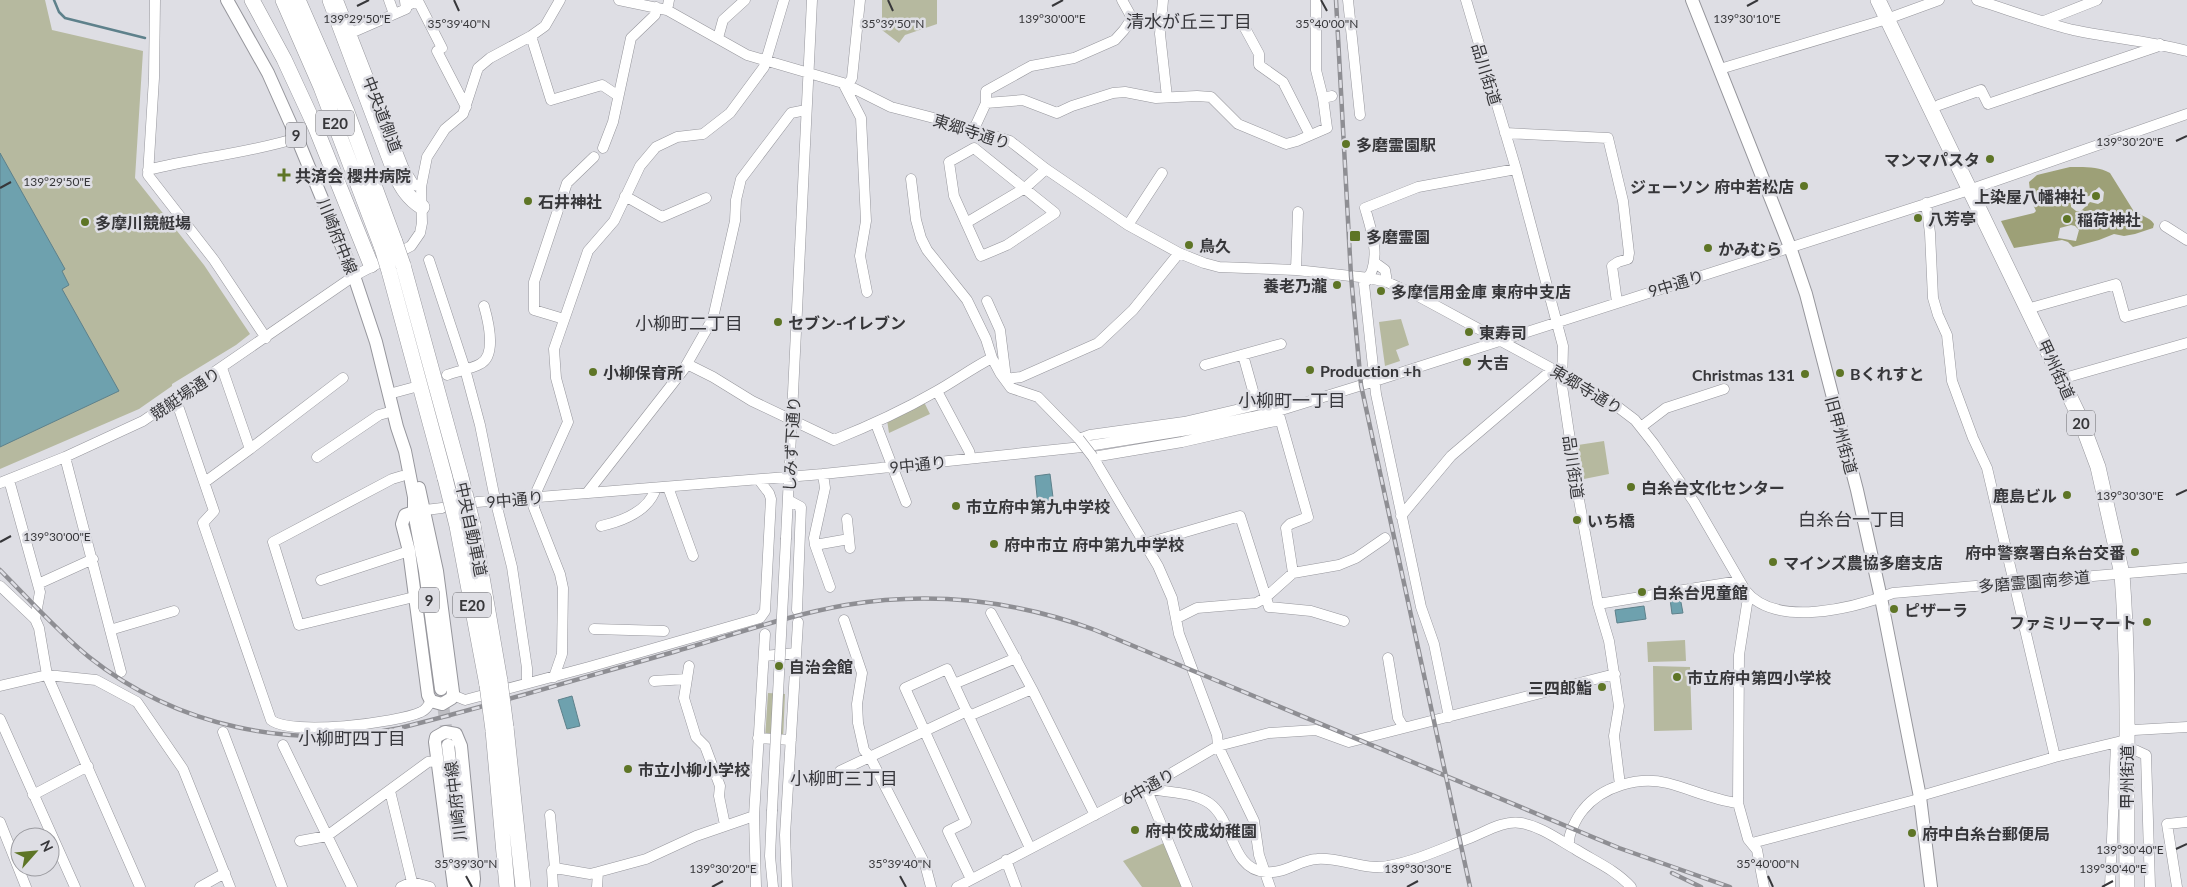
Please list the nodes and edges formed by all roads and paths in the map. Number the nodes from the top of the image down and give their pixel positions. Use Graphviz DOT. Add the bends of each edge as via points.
graph roads {
  1 [pos="155,0"];
  2 [pos="227,0"];
  3 [pos="253,0"];
  4 [pos="283,0"];
  5 [pos="298,0"];
  6 [pos="330,0"];
  7 [pos="338,0"];
  8 [pos="389,0"];
  9 [pos="560,0"];
  10 [pos="619,0"];
  11 [pos="745,0"];
  12 [pos="784,0"];
  13 [pos="812,0"];
  14 [pos="860,0"];
  15 [pos="1122,0"];
  16 [pos="1163,0"];
  17 [pos="1316,0"];
  18 [pos="1348,0"];
  19 [pos="1466,0"];
  20 [pos="1692,0"];
  21 [pos="1878,0"];
  22 [pos="1887,0"];
  23 [pos="1939,0"];
  24 [pos="1977,0"];
  25 [pos="2098,0"];
  26 [pos="406,3"];
  27 [pos="668,5"];
  28 [pos="656,7"];
  29 [pos="394,14"];
  30 [pos="1891,18"];
  31 [pos="1240,19"];
  32 [pos="2044,22"];
  33 [pos="351,33"];
  34 [pos="531,36"];
  35 [pos="718,38"];
  36 [pos="2160,44"];
  37 [pos="2187,51"];
  38 [pos="766,60"];
  39 [pos="1720,69"];
  40 [pos="808,73"];
  41 [pos="846,84"];
  42 [pos="617,95"];
  43 [pos="1162,98"];
  44 [pos="986,103"];
  45 [pos="1939,105"];
  46 [pos="466,106"];
  47 [pos="806,110"];
  48 [pos="2187,114"];
  49 [pos="1360,115"];
  50 [pos="974,129"];
  51 [pos="1505,133"];
  52 [pos="1310,135"];
  53 [pos="297,138"];
  54 [pos="603,148"];
  55 [pos="594,157"];
  56 [pos="1046,169"];
  57 [pos="1516,169"];
  58 [pos="148,170"];
  59 [pos="1162,172"];
  60 [pos="911,179"];
  61 [pos="421,187"];
  62 [pos="1025,188"];
  63 [pos="1973,188"];
  64 [pos="625,196"];
  65 [pos="706,198"];
  66 [pos="1926,203"];
  67 [pos="422,207"];
  68 [pos="1298,212"];
  69 [pos="966,222"];
  70 [pos="1128,225"];
  71 [pos="2165,226"];
  72 [pos="2187,240"];
  73 [pos="388,245"];
  74 [pos="1790,247"];
  75 [pos="1179,253"];
  76 [pos="429,260"];
  77 [pos="1374,262"];
  78 [pos="371,266"];
  79 [pos="396,268"];
  80 [pos="1296,270"];
  81 [pos="354,276"];
  82 [pos="1365,278"];
  83 [pos="1387,282"];
  84 [pos="867,292"];
  85 [pos="2187,300"];
  86 [pos="987,301"];
  87 [pos="1617,302"];
  88 [pos="484,306"];
  89 [pos="2034,307"];
  90 [pos="564,319"];
  91 [pos="1558,321"];
  92 [pos="266,338"];
  93 [pos="1499,339"];
  94 [pos="2187,343"];
  95 [pos="1281,344"];
  96 [pos="1243,355"];
  97 [pos="992,358"];
  98 [pos="687,364"];
  99 [pos="1206,365"];
  100 [pos="222,368"];
  101 [pos="465,369"];
  102 [pos="1557,370"];
  103 [pos="447,375"];
  104 [pos="2068,377"];
  105 [pos="343,378"];
  106 [pos="1006,379"];
  107 [pos="1375,380"];
  108 [pos="415,387"];
  109 [pos="1724,389"];
  110 [pos="937,391"];
  111 [pos="388,394"];
  112 [pos="176,400"];
  113 [pos="1258,405"];
  114 [pos="393,411"];
  115 [pos="1278,411"];
  116 [pos="792,421"];
  117 [pos="876,424"];
  118 [pos="397,427"];
  119 [pos="1641,427"];
  120 [pos="1079,438"];
  121 [pos="250,449"];
  122 [pos="65,457"];
  123 [pos="317,457"];
  124 [pos="1094,457"];
  125 [pos="970,458"];
  126 [pos="892,467"];
  127 [pos="824,474"];
  128 [pos="402,476"];
  129 [pos="789,477"];
  130 [pos="759,480"];
  131 [pos="4,481"];
  132 [pos="205,482"];
  133 [pos="668,487"];
  134 [pos="656,488"];
  135 [pos="587,493"];
  136 [pos="534,497"];
  137 [pos="495,499"];
  138 [pos="788,500"];
  139 [pos="477,502"];
  140 [pos="906,502"];
  141 [pos="442,508"];
  142 [pos="419,511"];
  143 [pos="1401,516"];
  144 [pos="847,519"];
  145 [pos="602,526"];
  146 [pos="1385,538"];
  147 [pos="1144,544"];
  148 [pos="815,545"];
  149 [pos="409,551"];
  150 [pos="693,556"];
  151 [pos="93,560"];
  152 [pos="2187,568"];
  153 [pos="1293,573"];
  154 [pos="2126,573"];
  155 [pos="321,580"];
  156 [pos="1739,581"];
  157 [pos="2014,582"];
  158 [pos="38,584"];
  159 [pos="0,586"];
  160 [pos="830,587"];
  161 [pos="1750,596"];
  162 [pos="414,597"];
  163 [pos="1265,598"];
  164 [pos="1881,598"];
  165 [pos="1598,604"];
  166 [pos="798,610"];
  167 [pos="174,611"];
  168 [pos="991,613"];
  169 [pos="35,618"];
  170 [pos="1178,618"];
  171 [pos="844,620"];
  172 [pos="1344,621"];
  173 [pos="798,622"];
  174 [pos="594,629"];
  175 [pos="110,630"];
  176 [pos="664,631"];
  177 [pos="765,634"];
  178 [pos="796,653"];
  179 [pos="764,656"];
  180 [pos="1016,658"];
  181 [pos="1388,658"];
  182 [pos="689,666"];
  183 [pos="121,672"];
  184 [pos="1615,674"];
  185 [pos="47,675"];
  186 [pos="554,677"];
  187 [pos="687,679"];
  188 [pos="654,681"];
  189 [pos="528,682"];
  190 [pos="493,683"];
  191 [pos="954,684"];
  192 [pos="0,686"];
  193 [pos="1032,689"];
  194 [pos="447,692"];
  195 [pos="431,701"];
  196 [pos="968,714"];
  197 [pos="1449,717"];
  198 [pos="0,719"];
  199 [pos="500,728"];
  200 [pos="1404,728"];
  201 [pos="2187,728"];
  202 [pos="924,731"];
  203 [pos="223,732"];
  204 [pos="758,738"];
  205 [pos="2128,738"];
  206 [pos="791,740"];
  207 [pos="283,745"];
  208 [pos="448,745"];
  209 [pos="1218,746"];
  210 [pos="870,757"];
  211 [pos="2056,757"];
  212 [pos="437,761"];
  213 [pos="88,766"];
  214 [pos="840,771"];
  215 [pos="1620,785"];
  216 [pos="1146,788"];
  217 [pos="390,791"];
  218 [pos="33,795"];
  219 [pos="1920,797"];
  220 [pos="1738,803"];
  221 [pos="550,815"];
  222 [pos="1095,815"];
  223 [pos="754,816"];
  224 [pos="0,822"];
  225 [pos="2187,822"];
  226 [pos="725,825"];
  227 [pos="327,836"];
  228 [pos="300,841"];
  229 [pos="1752,843"];
  230 [pos="1569,844"];
  231 [pos="1030,848"];
  232 [pos="1006,860"];
  233 [pos="555,868"];
  234 [pos="598,872"];
  235 [pos="1265,872"];
  236 [pos="225,873"];
  237 [pos="971,879"];
  238 [pos="412,882"];
  239 [pos="455,886"];
  240 [pos="26,887"];
  241 [pos="75,887"];
  242 [pos="140,887"];
  243 [pos="200,887"];
  244 [pos="230,887"];
  245 [pos="282,887"];
  246 [pos="352,887"];
  247 [pos="401,887"];
  248 [pos="430,887"];
  249 [pos="473,887"];
  250 [pos="507,887"];
  251 [pos="523,887"];
  252 [pos="553,887"];
  253 [pos="598,887"];
  254 [pos="756,887"];
  255 [pos="773,887"];
  256 [pos="787,887"];
  257 [pos="931,887"];
  258 [pos="957,887"];
  259 [pos="1016,887"];
  260 [pos="1187,887"];
  261 [pos="1270,887"];
  262 [pos="1631,887"];
  263 [pos="1764,887"];
  264 [pos="1931,887"];
  265 [pos="2110,887"];
  266 [pos="2128,887"];
  267 [pos="2134,887"];
  268 [pos="2150,887"];
  269 [pos="2177,887"];
  1 -- 58 [label="street"];
  2 -- 53 [label="main road, 川崎府中線 / 9" via="268,73"];
  3 -- 78 [label="highway" via="334,169"];
  4 -- 73 [label="highway, E20"];
  5 -- 73 [label="highway, E20" via="347,112"];
  6 -- 67 [label="highway" via="402,189"];
  7 -- 33 [label="street, 中央道側道"];
  8 -- 29 [label="street"];
  9 -- 34 [label="street" via="545,26"];
  10 -- 28 [label="street, 東郷寺通り"];
  11 -- 35 [label="street" via="723,20"];
  12 -- 38 [label="street"];
  13 -- 40 [label="street, しみず下通り"];
  14 -- 41 [label="street" via="852,78"];
  15 -- 44 [label="street" via="1132,18 1115,40 1074,58 1031,66 986,91"];
  16 -- 43 [label="street" via="1160,34"];
  17 -- 52 [label="street" via="1316,70 1328,97 1327,128"];
  18 -- 49 [label="street"];
  19 -- 51 [label="street, 品川街道"];
  20 -- 39 [label="main road, 旧甲州街道"];
  21 -- 30 [label="highway, 甲州街道 / 20"];
  22 -- 30 [label="highway, 甲州街道 / 20"];
  23 -- 30 [label="street"];
  24 -- 32 [label="street"];
  25 -- 32 [label="street"];
  26 -- 29 [label="street" via="406,9"];
  26 -- 46 [label="street" via="418,0 442,48 436,51"];
  27 -- 28 [label="street, 東郷寺通り"];
  27 -- 35 [label="street, 東郷寺通り"];
  28 -- 42 [label="street" via="655,15 631,38"];
  29 -- 33 [label="street"];
  30 -- 39 [label="street"];
  30 -- 45 [label="highway, 甲州街道 / 20"];
  30 -- 63 [label="highway, 甲州街道 / 20"];
  31 -- 52 [label="street" via="1259,54 1260,65 1283,82"];
  32 -- 36 [label="street" via="2108,37"];
  33 -- 61 [label="street, 中央道側道" via="404,169 414,185"];
  34 -- 42 [label="street" via="551,100 602,85"];
  34 -- 46 [label="street" via="482,63 473,77"];
  35 -- 38 [label="street, 東郷寺通り" via="746,55"];
  36 -- 37 [label="street"];
  36 -- 45 [label="street" via="1988,104 1981,90"];
  38 -- 40 [label="street, 東郷寺通り"];
  38 -- 64 [label="street" via="730,113 713,128 703,134 677,137 656,147 640,166"];
  39 -- 74 [label="main road, 旧甲州街道"];
  40 -- 41 [label="street, 東郷寺通り"];
  40 -- 47 [label="street, しみず下通り"];
  41 -- 50 [label="street, 東郷寺通り" via="891,107"];
  41 -- 84 [label="street" via="860,118 866,220 860,256"];
  42 -- 54 [label="street" via="613,122"];
  43 -- 44 [label="street" via="1113,93 1057,113 1023,100"];
  43 -- 52 [label="street" via="1211,97 1238,124 1286,144"];
  44 -- 50 [label="street"];
  45 -- 63 [label="highway, 甲州街道 / 20"];
  46 -- 61 [label="street" via="460,117 433,145"];
  47 -- 98 [label="street" via="791,113 741,179 713,318"];
  47 -- 116 [label="street, しみず下通り"];
  48 -- 63 [label="street, 9中通り"];
  50 -- 56 [label="street, 東郷寺通り" via="1018,145"];
  51 -- 57 [label="street, 品川街道"];
  51 -- 87 [label="street" via="1608,138 1623,201 1630,253 1628,259 1612,266"];
  53 -- 58 [label="street" via="258,150"];
  53 -- 81 [label="main road, 川崎府中線 / 9"];
  55 -- 90 [label="street" via="567,183 534,282 534,310"];
  56 -- 62 [label="street"];
  56 -- 70 [label="street, 東郷寺通り"];
  57 -- 77 [label="street" via="1418,187 1365,208"];
  57 -- 91 [label="street, 品川街道"];
  58 -- 92 [label="street" via="148,175 214,260"];
  59 -- 70 [label="street"];
  60 -- 97 [label="street" via="921,238 967,300"];
  61 -- 67 [label="street"];
  62 -- 69 [label="street"];
  62 -- 69 [label="street" via="974,148 949,162 954,196"];
  62 -- 69 [label="street" via="1055,213 1007,246 981,256"];
  63 -- 66 [label="street, 9中通り"];
  63 -- 89 [label="highway, 甲州街道 / 20"];
  63 -- 154 [label="highway, 甲州街道 / 20" via="2079,416 2098,466"];
  64 -- 65 [label="street" via="662,217"];
  64 -- 90 [label="street" via="614,221 588,251"];
  66 -- 74 [label="street, 9中通り"];
  66 -- 157 [label="street" via="1933,298 1947,335 1952,381 1987,468"];
  67 -- 78 [label="street" via="422,222 416,241"];
  68 -- 80 [label="street"];
  70 -- 75 [label="street, 東郷寺通り"];
  71 -- 72 [label="street"];
  73 -- 79 [label="highway, E20, bridge"];
  74 -- 87 [label="street, 9中通り"];
  74 -- 164 [label="main road, 旧甲州街道" via="1806,294 1857,490"];
  75 -- 80 [label="street, 東郷寺通り" via="1219,267"];
  75 -- 106 [label="street" via="1133,310 1098,343 1021,377"];
  76 -- 101 [label="street"];
  77 -- 82 [label="street"];
  77 -- 83 [label="street" via="1385,270"];
  78 -- 81 [label="street"];
  79 -- 190 [label="highway, 中央自動車道 / E20, bridge"];
  79 -- 190 [label="highway, 中央自動車道 / E20, bridge" via="473,524"];
  80 -- 82 [label="street, 東郷寺通り"];
  81 -- 92 [label="street, 競艇場通り"];
  81 -- 111 [label="main road, 川崎府中線 / 9" via="376,342"];
  82 -- 83 [label="street, 東郷寺通り"];
  82 -- 107 [label="street" via="1364,294"];
  83 -- 93 [label="street, 東郷寺通り"];
  85 -- 89 [label="street" via="2126,317 2116,284"];
  86 -- 106 [label="street" via="1000,330"];
  87 -- 91 [label="street, 9中通り"];
  88 -- 101 [label="street" via="490,328 486,360"];
  89 -- 104 [label="highway, 甲州街道 / 20"];
  90 -- 136 [label="street" via="553,359 568,422"];
  91 -- 93 [label="street, 9中通り"];
  91 -- 102 [label="street, 品川街道" via="1564,346"];
  92 -- 100 [label="street, 競艇場通り"];
  93 -- 102 [label="street, 東郷寺通り"];
  93 -- 107 [label="street, 9中通り"];
  94 -- 104 [label="street"];
  95 -- 96 [label="street"];
  96 -- 99 [label="street"];
  96 -- 113 [label="street"];
  97 -- 106 [label="street"];
  97 -- 110 [label="street"];
  98 -- 116 [label="street"];
  98 -- 135 [label="street"];
  100 -- 112 [label="street, 競艇場通り"];
  100 -- 121 [label="street"];
  101 -- 103 [label="street"];
  101 -- 137 [label="street"];
  102 -- 119 [label="street, 東郷寺通り" via="1606,398"];
  102 -- 143 [label="street" via="1451,456"];
  102 -- 165 [label="street, 品川街道"];
  104 -- 154 [label="highway, 甲州街道 / 20" via="2105,466"];
  105 -- 121 [label="street"];
  106 -- 120 [label="street" via="1011,388 1038,397"];
  107 -- 115 [label="street, 9中通り"];
  107 -- 143 [label="street"];
  108 -- 111 [label="street"];
  109 -- 119 [label="street" via="1666,408"];
  110 -- 117 [label="street"];
  110 -- 125 [label="street"];
  111 -- 114 [label="main road, 川崎府中線 / 9"];
  112 -- 122 [label="street, 競艇場通り" via="143,421"];
  112 -- 132 [label="street"];
  113 -- 115 [label="street" via="1272,401"];
  113 -- 120 [label="street" via="1184,422"];
  114 -- 118 [label="main road, 川崎府中線 / 9"];
  114 -- 123 [label="street" via="379,415"];
  115 -- 124 [label="street" via="1276,421"];
  115 -- 125 [label="street, 9中通り" via="1101,444"];
  115 -- 153 [label="street" via="1308,517 1286,528"];
  116 -- 117 [label="street" via="834,440"];
  116 -- 129 [label="street, しみず下通り"];
  117 -- 126 [label="street"];
  118 -- 128 [label="main road, 川崎府中線 / 9"];
  118 -- 142 [label="main road" via="410,449"];
  119 -- 156 [label="street, 東郷寺通り" via="1694,502"];
  120 -- 124 [label="street, bridge"];
  121 -- 132 [label="street"];
  122 -- 131 [label="street, 競艇場通り"];
  122 -- 151 [label="street"];
  124 -- 147 [label="street"];
  125 -- 126 [label="street, 9中通り"];
  126 -- 127 [label="street, 9中通り"];
  126 -- 140 [label="street"];
  127 -- 129 [label="street, 9中通り"];
  127 -- 148 [label="street" via="825,488"];
  128 -- 142 [label="main road, 川崎府中線 / 9" via="407,498"];
  128 -- 162 [label="street" via="392,478 273,542 300,625"];
  129 -- 130 [label="street, 9中通り"];
  129 -- 138 [label="street, しみず下通り"];
  130 -- 133 [label="street, 9中通り"];
  130 -- 186 [label="street" via="771,499 765,611 760,618"];
  131 -- 158 [label="street"];
  132 -- 195 [label="street" via="214,511 203,523 271,720 276,724 302,727 358,725 417,714"];
  133 -- 134 [label="street, 9中通り"];
  133 -- 150 [label="street"];
  134 -- 135 [label="street, 9中通り"];
  134 -- 145 [label="street" via="654,496 632,515"];
  135 -- 136 [label="street, 9中通り"];
  136 -- 137 [label="street, 9中通り"];
  136 -- 186 [label="street" via="534,508 564,588 562,654"];
  137 -- 139 [label="street, 9中通り"];
  137 -- 189 [label="street" via="512,567"];
  138 -- 166 [label="street" via="800,507"];
  138 -- 255 [label="street, しみず下通り, bridge" via="770,856"];
  141 -- 142 [label="street"];
  142 -- 149 [label="main road" via="405,515 402,520"];
  142 -- 194 [label="main road" via="437,572"];
  143 -- 197 [label="street"];
  144 -- 148 [label="street" via="849,543"];
  146 -- 153 [label="street" via="1356,558 1339,565"];
  147 -- 163 [label="street" via="1240,516"];
  147 -- 170 [label="street" via="1158,566"];
  148 -- 160 [label="street"];
  149 -- 155 [label="street"];
  149 -- 162 [label="main road"];
  151 -- 158 [label="street"];
  151 -- 175 [label="street"];
  152 -- 154 [label="street, 多磨霊園南参道"];
  153 -- 163 [label="street"];
  154 -- 157 [label="street, 多磨霊園南参道"];
  154 -- 205 [label="highway, 甲州街道 / 20"];
  156 -- 161 [label="street, 東郷寺通り"];
  156 -- 165 [label="street"];
  157 -- 164 [label="street, 多磨霊園南参道"];
  157 -- 211 [label="street"];
  158 -- 169 [label="street" via="40,592"];
  159 -- 169 [label="street"];
  161 -- 164 [label="street, 東郷寺通り" via="1766,606 1788,613 1810,612"];
  161 -- 220 [label="street" via="1739,655"];
  162 -- 195 [label="main road"];
  163 -- 170 [label="street" via="1256,603 1197,608"];
  163 -- 172 [label="street" via="1269,607 1311,611"];
  164 -- 219 [label="main road, 旧甲州街道"];
  165 -- 184 [label="street, 品川街道"];
  167 -- 175 [label="street"];
  168 -- 180 [label="street"];
  169 -- 185 [label="street"];
  170 -- 209 [label="street" via="1179,634 1217,735"];
  171 -- 210 [label="street" via="862,673 858,722 864,750"];
  173 -- 178 [label="street"];
  174 -- 176 [label="street"];
  175 -- 183 [label="street"];
  177 -- 179 [label="street"];
  178 -- 179 [label="street"];
  178 -- 206 [label="street"];
  179 -- 204 [label="street"];
  180 -- 191 [label="street"];
  180 -- 193 [label="street"];
  181 -- 200 [label="street" via="1398,718"];
  182 -- 187 [label="street"];
  184 -- 197 [label="street"];
  184 -- 215 [label="street, 品川街道" via="1619,706 1614,736"];
  185 -- 192 [label="street"];
  185 -- 213 [label="street"];
  185 -- 236 [label="street" via="96,680 137,702 183,769"];
  186 -- 189 [label="street"];
  187 -- 188 [label="street"];
  187 -- 226 [label="street" via="684,698 696,738 705,746 720,786"];
  189 -- 194 [label="street" via="465,700"];
  190 -- 199 [label="highway, 中央自動車道 / E20, bridge"];
  191 -- 196 [label="street"];
  191 -- 202 [label="street" via="947,669 905,688"];
  193 -- 196 [label="street"];
  193 -- 222 [label="street"];
  194 -- 195 [label="main road" via="448,702"];
  196 -- 202 [label="street"];
  196 -- 231 [label="street"];
  197 -- 200 [label="street"];
  198 -- 218 [label="street"];
  199 -- 250 [label="highway, 中央自動車道 / E20"];
  199 -- 251 [label="highway, 中央自動車道 / E20"];
  200 -- 209 [label="street, 6中通り" via="1349,742 1316,730 1269,733"];
  201 -- 205 [label="street"];
  202 -- 210 [label="street"];
  202 -- 237 [label="street" via="966,822 948,831"];
  203 -- 245 [label="street"];
  204 -- 206 [label="street"];
  204 -- 223 [label="street"];
  205 -- 211 [label="street"];
  205 -- 265 [label="street"];
  205 -- 266 [label="highway, 甲州街道 / 20"];
  205 -- 267 [label="highway, 甲州街道 / 20"];
  205 -- 268 [label="street" via="2146,755"];
  206 -- 256 [label="street" via="785,835"];
  207 -- 227 [label="street"];
  208 -- 239 [label="main road, 川崎府中線"];
  209 -- 216 [label="street, 6中通り"];
  209 -- 235 [label="street" via="1254,821"];
  210 -- 214 [label="street"];
  210 -- 257 [label="street" via="925,864"];
  211 -- 219 [label="street"];
  212 -- 217 [label="street" via="428,762"];
  212 -- 239 [label="main road"];
  212 -- 249 [label="main road" via="436,737 445,732 456,734 461,746"];
  213 -- 218 [label="street"];
  213 -- 242 [label="street"];
  215 -- 220 [label="street" via="1660,782"];
  215 -- 230 [label="street" via="1585,807"];
  216 -- 222 [label="street, 6中通り"];
  216 -- 235 [label="street" via="1187,794 1208,802 1220,815 1243,860"];
  216 -- 260 [label="street"];
  217 -- 227 [label="street"];
  217 -- 238 [label="street"];
  218 -- 241 [label="street"];
  219 -- 229 [label="street"];
  219 -- 264 [label="main road, 旧甲州街道"];
  220 -- 229 [label="street"];
  221 -- 233 [label="street"];
  222 -- 231 [label="street, 6中通り"];
  223 -- 226 [label="street"];
  223 -- 254 [label="street"];
  224 -- 240 [label="street"];
  225 -- 269 [label="street" via="2167,824"];
  226 -- 234 [label="street" via="646,859"];
  227 -- 228 [label="street"];
  227 -- 246 [label="street"];
  229 -- 263 [label="street" via="1757,850"];
  230 -- 235 [label="street" via="1525,824 1510,823 1386,867 1316,859 1288,869"];
  230 -- 262 [label="street"];
  231 -- 232 [label="street, 6中通り"];
  232 -- 237 [label="street, 6中通り"];
  232 -- 259 [label="street"];
  233 -- 234 [label="street" via="590,874"];
  233 -- 252 [label="street" via="552,870"];
  234 -- 253 [label="street"];
  235 -- 261 [label="street"];
  236 -- 243 [label="street"];
  236 -- 244 [label="street"];
  237 -- 258 [label="street, 6中通り"];
  238 -- 247 [label="street"];
  238 -- 248 [label="street"];
}
